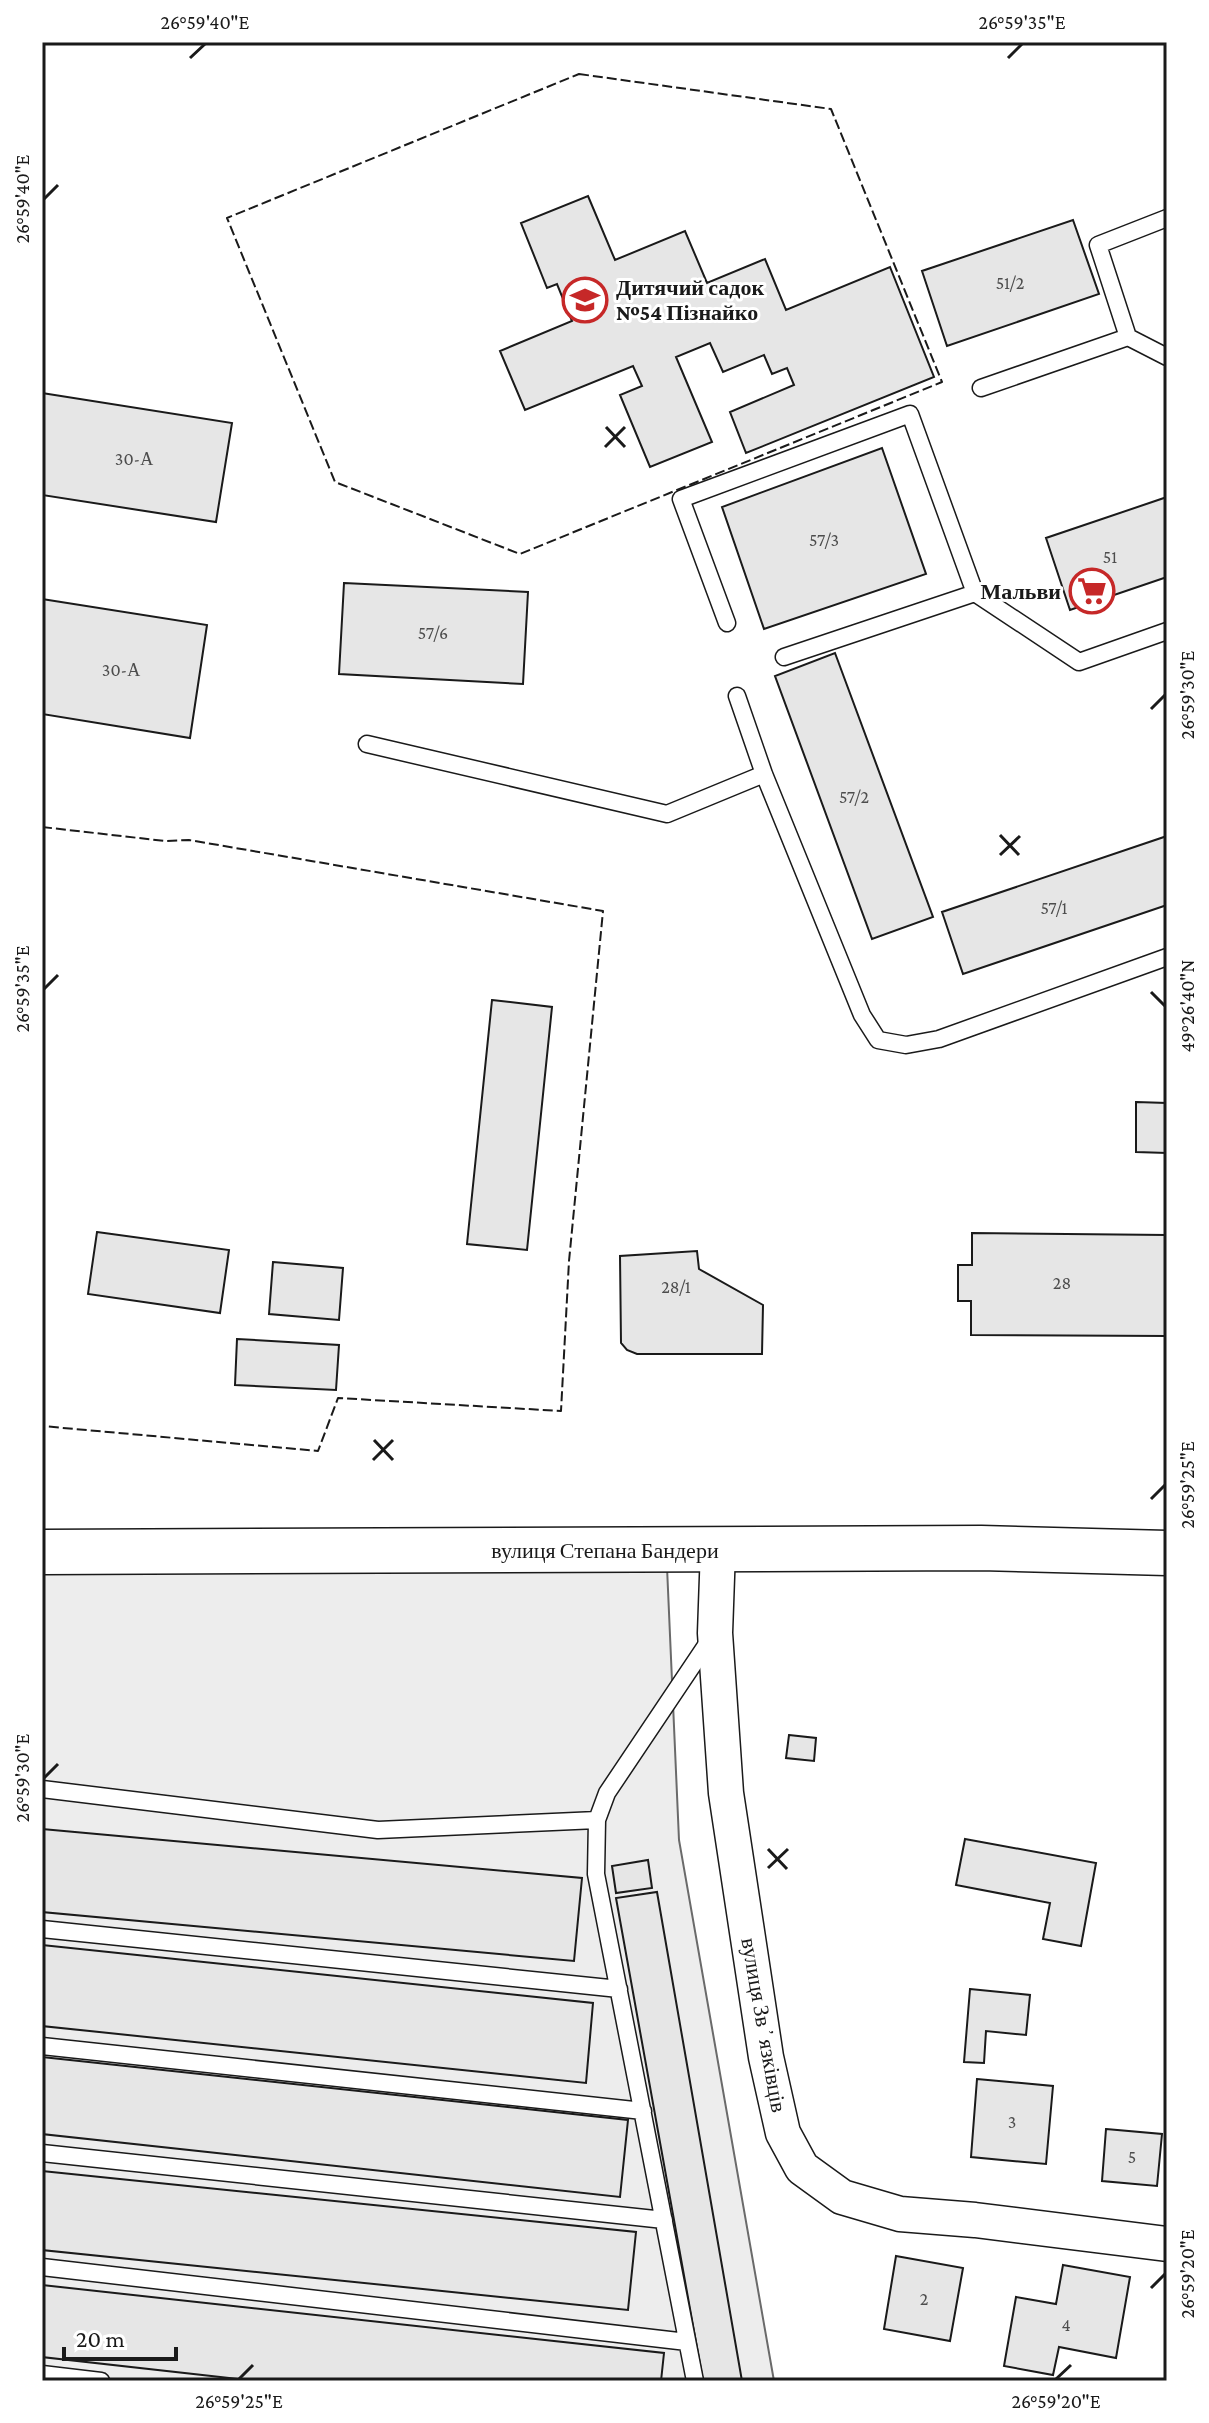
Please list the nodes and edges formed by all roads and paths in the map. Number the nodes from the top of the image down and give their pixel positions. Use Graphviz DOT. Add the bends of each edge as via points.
graph roads {
  1 [pos="1167,218"];
  2 [pos="1128,337"];
  3 [pos="1167,357"];
  4 [pos="981,388"];
  5 [pos="975,593"];
  6 [pos="727,623"];
  7 [pos="1167,631"];
  8 [pos="784,657"];
  9 [pos="737,696"];
  10 [pos="367,744"];
  11 [pos="764,774"];
  12 [pos="1167,957"];
  13 [pos="718,1549"];
  14 [pos="42,1552"];
  15 [pos="1167,1553"];
  16 [pos="715,1633"];
  17 [pos="42,1789"];
  18 [pos="597,1820"];
  19 [pos="42,1929"];
  20 [pos="619,1989"];
  21 [pos="42,2046"];
  22 [pos="643,2111"];
  23 [pos="42,2153"];
  24 [pos="664,2220"];
  25 [pos="1167,2244"];
  26 [pos="42,2267"];
  27 [pos="687,2342"];
  28 [pos="42,2374"];
  29 [pos="101,2381"];
  30 [pos="695,2381"];
  1 -- 2 [label="lane" via="1098,245"];
  2 -- 3 [label="lane"];
  2 -- 4 [label="lane"];
  5 -- 6 [label="lane" via="910,414 681,499"];
  5 -- 7 [label="lane" via="1079,662"];
  5 -- 8 [label="lane"];
  9 -- 11 [label="lane"];
  10 -- 11 [label="lane" via="667,814"];
  11 -- 12 [label="lane" via="862,1015 878,1040 906,1045 939,1039"];
  13 -- 14 [label="main road, вулиця Степана Бандери"];
  13 -- 15 [label="main road, вулиця Степана Бандери"];
  13 -- 16 [label="street, вулиця Звʼязківців"];
  16 -- 18 [label="lane" via="607,1793"];
  16 -- 25 [label="street, вулиця Звʼязківців" via="726,1793 766,2057 783,2133 802,2168 842,2197 900,2214"];
  17 -- 18 [label="lane" via="378,1830"];
  18 -- 20 [label="lane" via="596,1874"];
  19 -- 20 [label="lane"];
  20 -- 22 [label="lane"];
  21 -- 22 [label="lane"];
  22 -- 24 [label="lane"];
  23 -- 24 [label="lane"];
  24 -- 27 [label="lane"];
  26 -- 27 [label="lane"];
  27 -- 30 [label="lane"];
  28 -- 29 [label="lane"];
}
